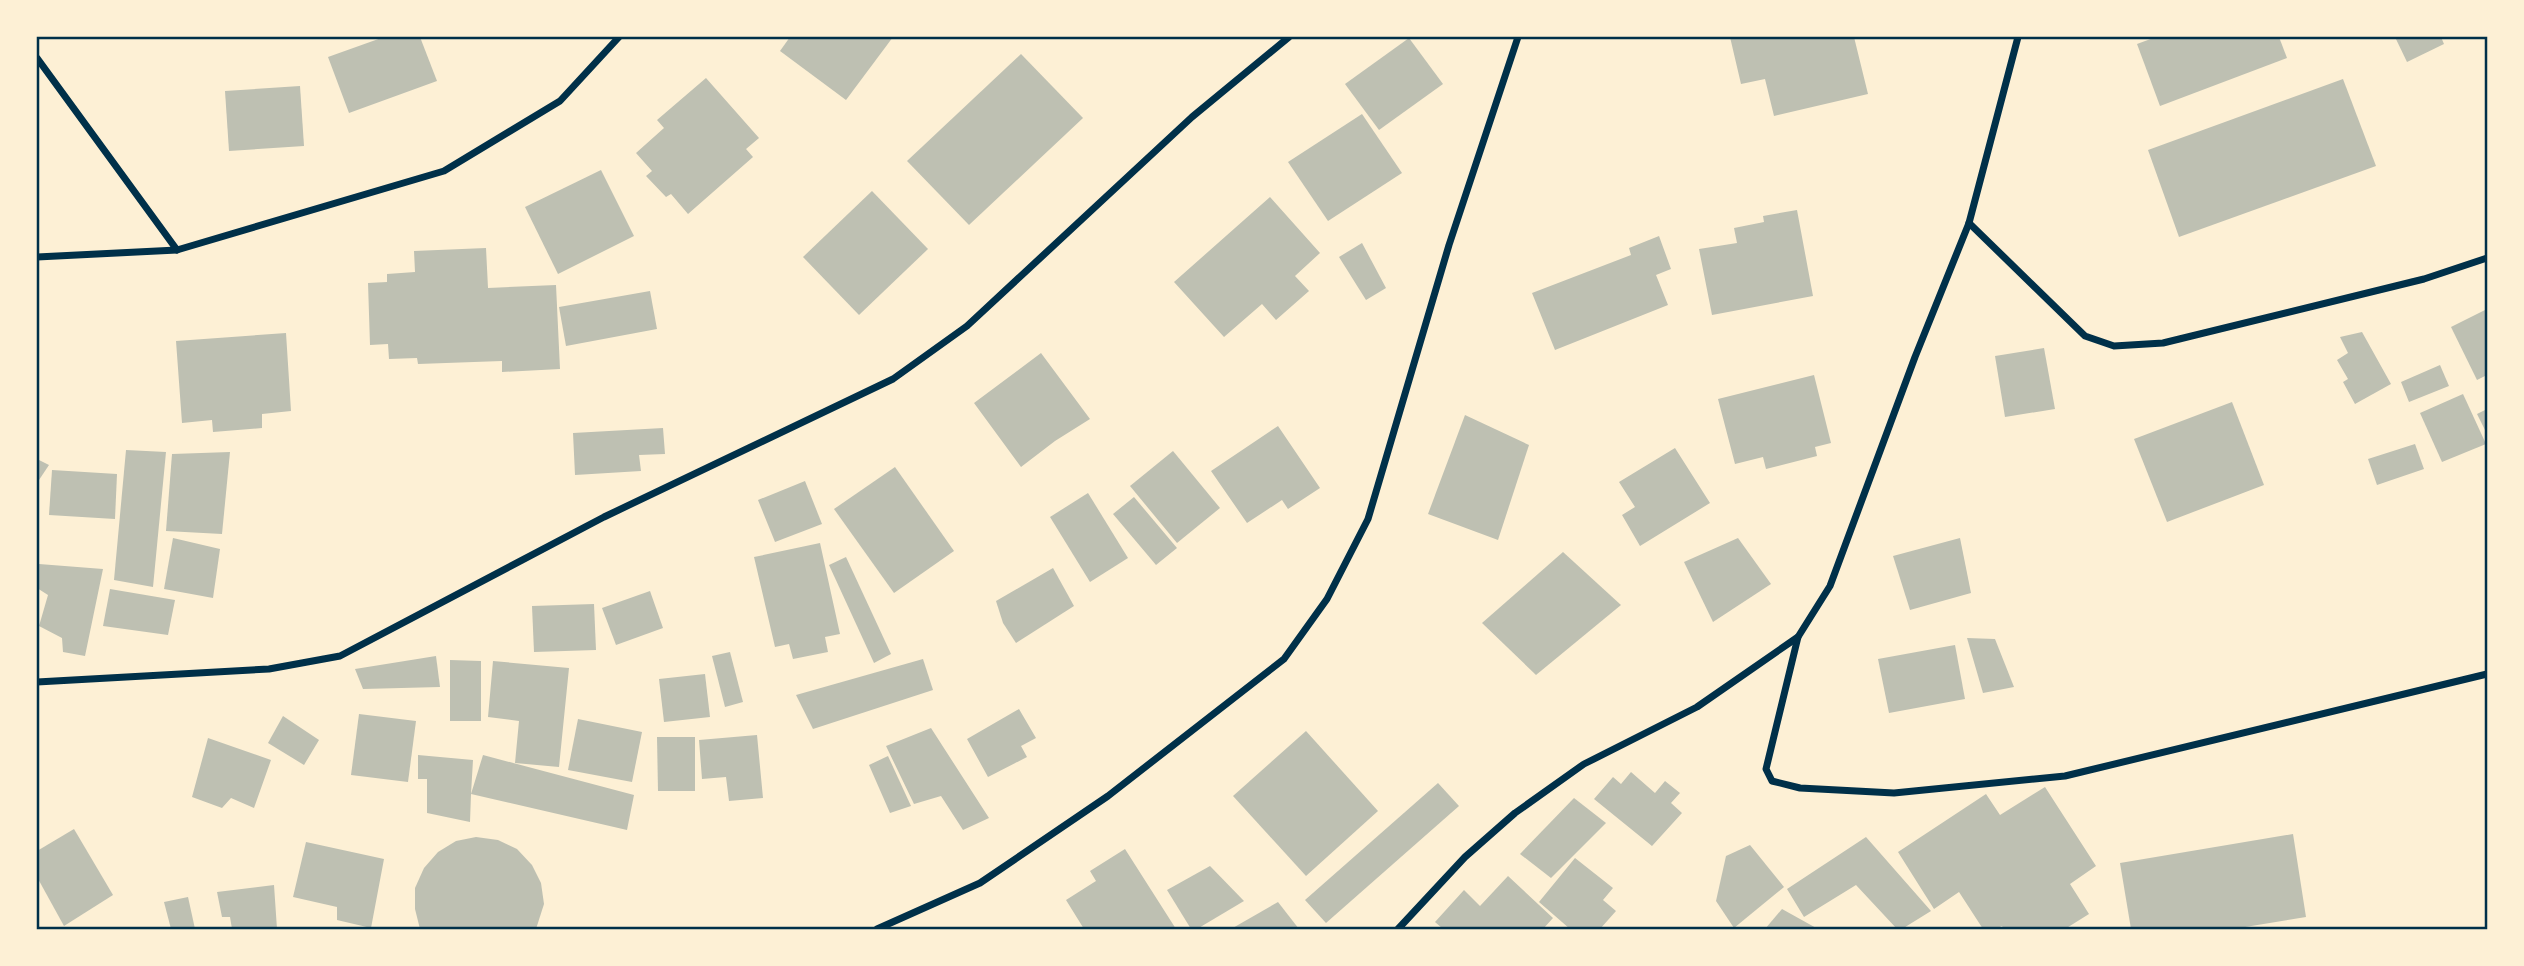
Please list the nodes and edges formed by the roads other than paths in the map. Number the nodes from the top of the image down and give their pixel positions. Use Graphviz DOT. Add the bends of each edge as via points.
graph roads {
  1 [pos="619,37"];
  2 [pos="1289,37"];
  3 [pos="1518,37"];
  4 [pos="2018,37"];
  5 [pos="37,58"];
  6 [pos="1969,223"];
  7 [pos="177,250"];
  8 [pos="37,257"];
  9 [pos="2487,258"];
  10 [pos="1798,637"];
  11 [pos="2487,674"];
  12 [pos="37,682"];
  13 [pos="877,929"];
  14 [pos="1398,929"];
  1 -- 7 [label="street" via="560,102 444,171"];
  2 -- 12 [label="street" via="1192,117 967,326 894,379 604,517 340,656 269,670"];
  3 -- 13 [label="street" via="1449,245 1368,519 1327,599 1284,659 1108,796 981,883"];
  4 -- 6 [label="street"];
  5 -- 7 [label="street"];
  6 -- 9 [label="street" via="2085,336 2114,346 2163,343 2424,279"];
  6 -- 10 [label="street" via="1830,586"];
  7 -- 8 [label="street"];
  10 -- 11 [label="street" via="1766,769 1772,780 1800,788 1894,793 2065,776"];
  10 -- 14 [label="street" via="1698,707 1584,764 1515,813 1465,857"];
}
